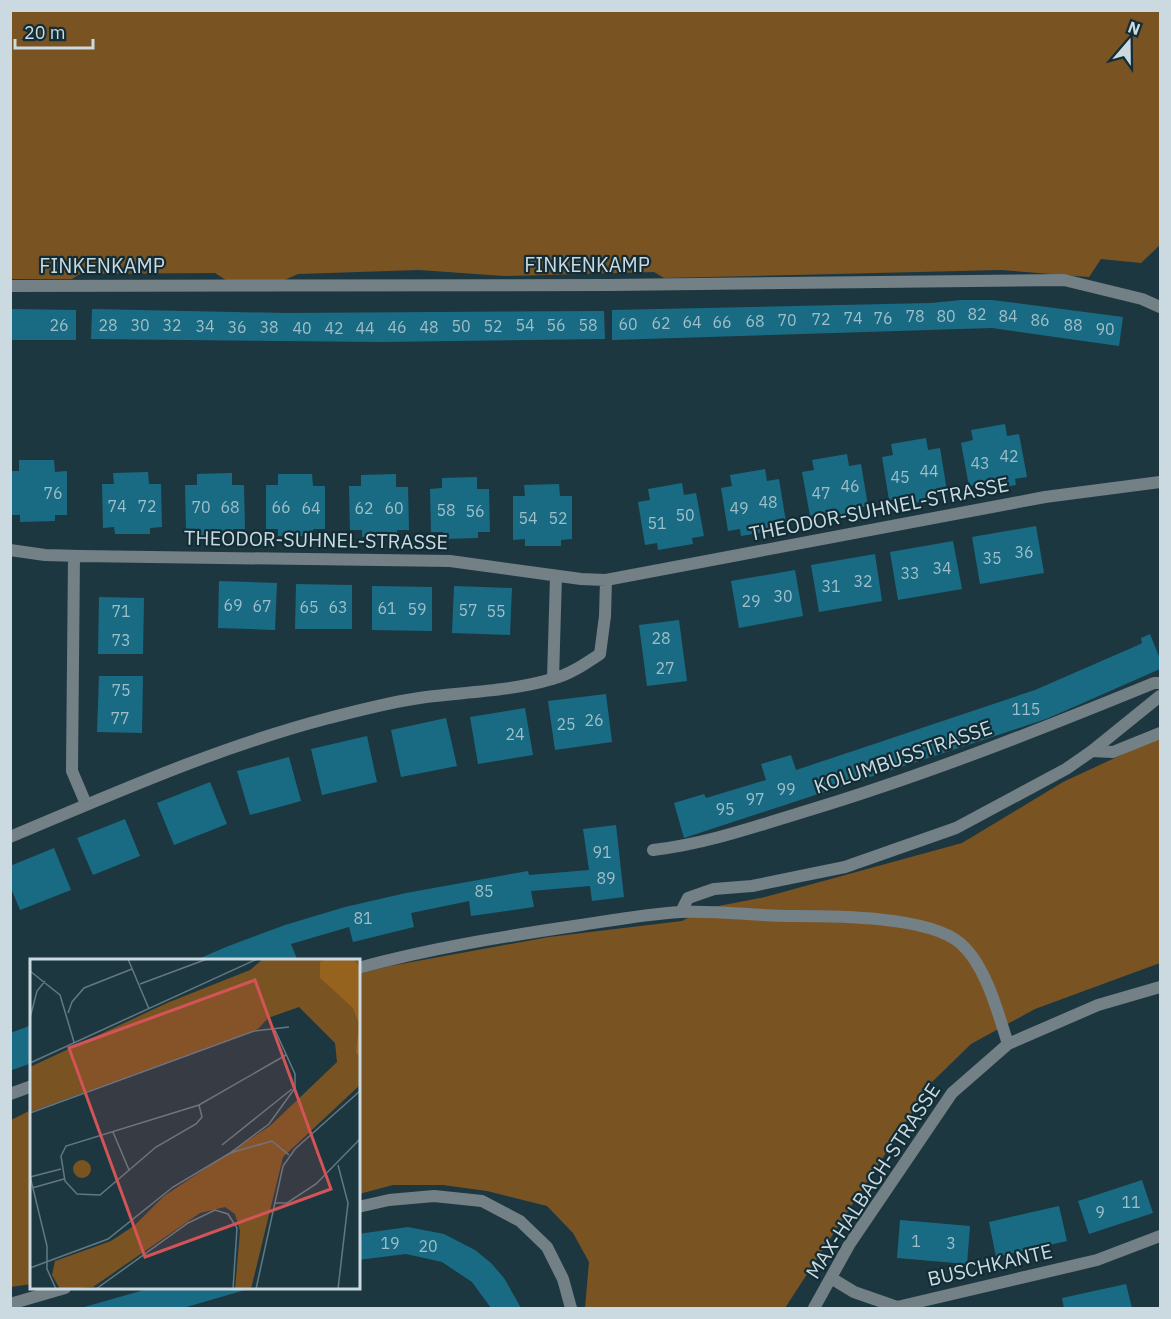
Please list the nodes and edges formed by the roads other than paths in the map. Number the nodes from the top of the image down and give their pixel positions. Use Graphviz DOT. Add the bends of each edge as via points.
graph roads {
  1 [pos="10,286"];
  2 [pos="1161,307"];
  3 [pos="1161,482"];
  4 [pos="10,550"];
  5 [pos="74,556"];
  6 [pos="556,576"];
  7 [pos="606,580"];
  8 [pos="552,679"];
  9 [pos="1161,683"];
  10 [pos="1161,696"];
  11 [pos="1161,733"];
  12 [pos="1092,751"];
  13 [pos="86,804"];
  14 [pos="10,837"];
  15 [pos="653,850"];
  16 [pos="681,912"];
  17 [pos="360,967"];
  18 [pos="1161,987"];
  19 [pos="1008,1044"];
  20 [pos="30,1087"];
  21 [pos="10,1094"];
  22 [pos="360,1207"];
  23 [pos="1161,1236"];
  24 [pos="831,1278"];
  25 [pos="59,1289"];
  26 [pos="10,1304"];
  27 [pos="571,1308"];
  28 [pos="814,1308"];
  1 -- 2 [label="street, FINKENKAMP" via="1064,280"];
  3 -- 7 [label="street, THEODOR-SUHNEL-STRASSE" via="1045,497"];
  4 -- 5 [label="street, THEODOR-SUHNEL-STRASSE"];
  5 -- 6 [label="street, THEODOR-SUHNEL-STRASSE" via="450,561"];
  5 -- 13 [label="street" via="72,771"];
  6 -- 7 [label="street, THEODOR-SUHNEL-STRASSE"];
  6 -- 8 [label="street"];
  7 -- 8 [label="street" via="600,654"];
  8 -- 13 [label="street" via="423,698 285,730"];
  9 -- 15 [label="street, KOLUMBUSSTRASSE" via="836,802 703,843"];
  10 -- 12 [label="street"];
  11 -- 12 [label="street" via="1113,752"];
  12 -- 16 [label="street" via="956,828 844,867 752,886 714,889 688,898"];
  13 -- 14 [label="street"];
  16 -- 17 [label="street" via="532,932"];
  16 -- 19 [label="street" via="850,917 942,931 972,956"];
  18 -- 19 [label="street, MAX-HALBACH-STRASSE" via="1098,1005"];
  19 -- 24 [label="street, MAX-HALBACH-STRASSE" via="952,1093"];
  20 -- 21 [label="street"];
  22 -- 27 [label="street" via="434,1196 482,1201 520,1221 547,1247 563,1279"];
  23 -- 24 [label="street, BUSCHKANTE" via="1097,1260 897,1307 854,1292"];
  24 -- 28 [label="street, MAX-HALBACH-STRASSE"];
  25 -- 26 [label="street"];
}
